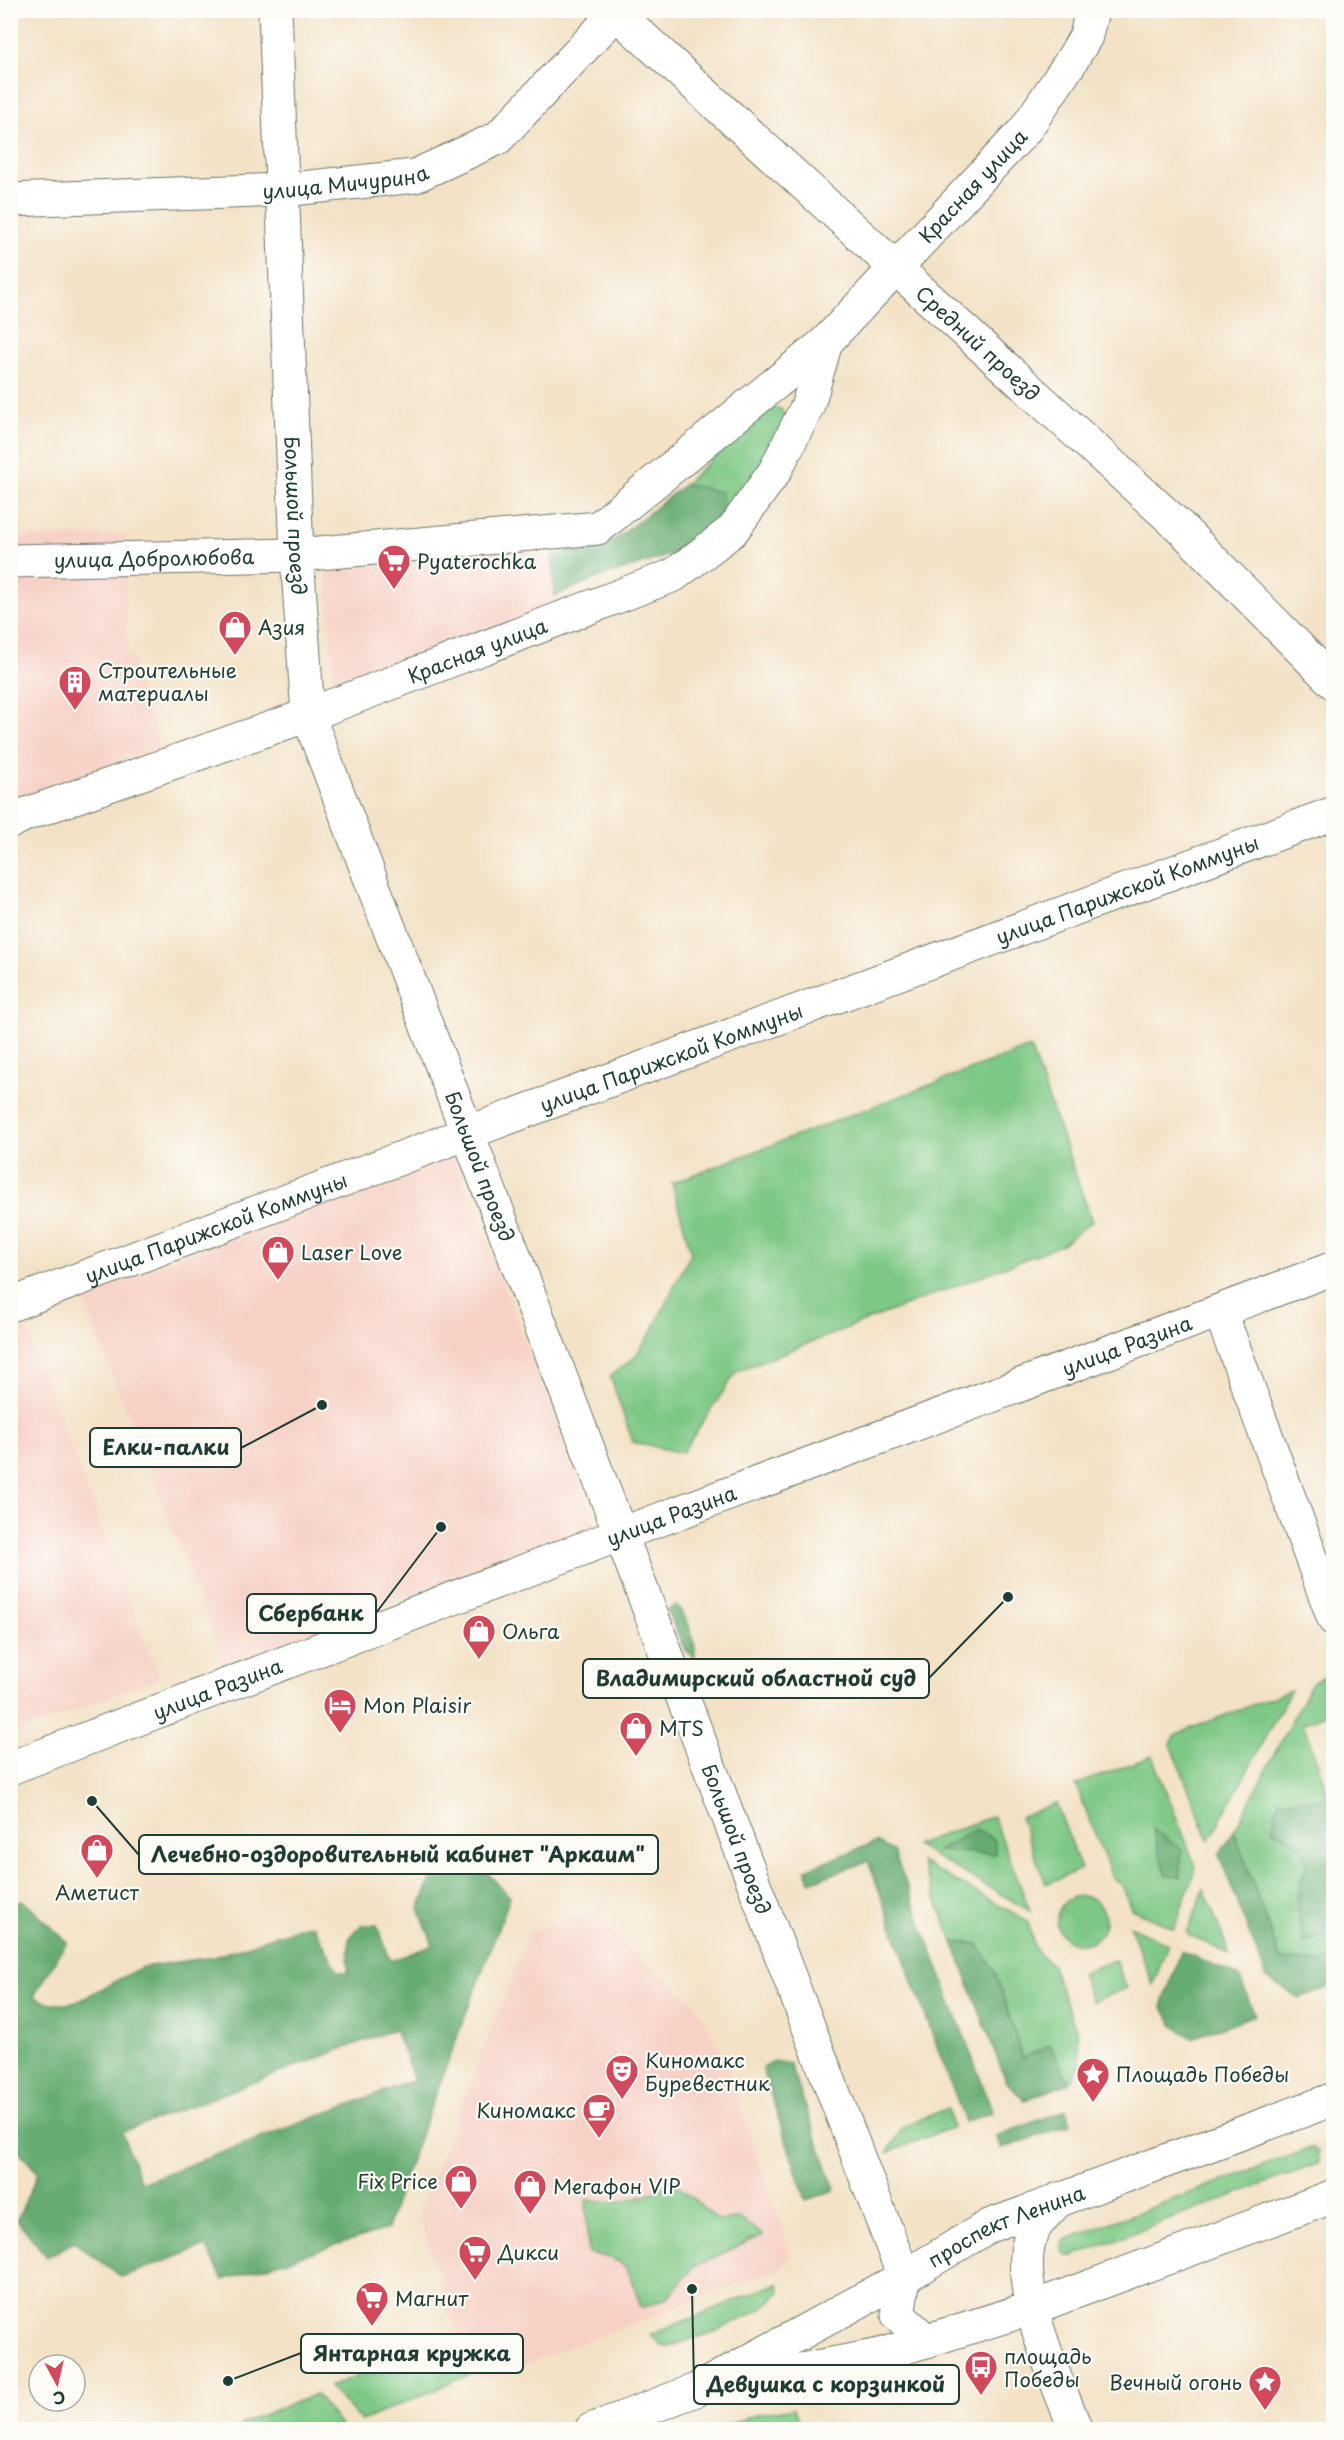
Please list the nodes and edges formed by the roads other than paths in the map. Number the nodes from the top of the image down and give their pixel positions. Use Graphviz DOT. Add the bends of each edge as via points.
graph roads {
  1 [pos="275,10"];
  2 [pos="1092,10"];
  3 [pos="617,12"];
  4 [pos="283,190"];
  5 [pos="10,200"];
  6 [pos="895,269"];
  7 [pos="826,342"];
  8 [pos="297,555"];
  9 [pos="10,561"];
  10 [pos="1334,683"];
  11 [pos="308,715"];
  12 [pos="1334,813"];
  13 [pos="10,822"];
  14 [pos="467,1132"];
  15 [pos="1334,1268"];
  16 [pos="10,1305"];
  17 [pos="1220,1311"];
  18 [pos="621,1534"];
  19 [pos="1334,1619"];
  20 [pos="10,1768"];
  21 [pos="1334,2100"];
  22 [pos="1334,2196"];
  23 [pos="1059,2199"];
  24 [pos="904,2277"];
  25 [pos="1032,2308"];
  26 [pos="927,2341"];
  27 [pos="696,2390"];
  28 [pos="591,2430"];
  29 [pos="1076,2430"];
  1 -- 4 [label="street, Большой проезд"];
  2 -- 6 [label="street, Красная улица" via="1086,36 1025,130"];
  3 -- 4 [label="street, улица Мичурина" via="498,138 415,176"];
  3 -- 6 [label="street, Средний проезд"];
  4 -- 5 [label="street, улица Мичурина"];
  4 -- 8 [label="street, Большой проезд"];
  6 -- 7 [label="street, Красная улица"];
  6 -- 10 [label="street, Средний проезд" via="1180,527"];
  7 -- 8 [label="street, Красная улица" via="598,528"];
  7 -- 11 [label="street, Красная улица" via="808,405 775,471 732,531 674,575"];
  8 -- 9 [label="street, улица Добролюбова"];
  8 -- 11 [label="street, Большой проезд"];
  11 -- 13 [label="street, Красная улица"];
  11 -- 14 [label="street, Большой проезд"];
  12 -- 14 [label="street, улица Парижской Коммуны"];
  14 -- 16 [label="street, улица Парижской Коммуны"];
  14 -- 18 [label="street, Большой проезд"];
  15 -- 17 [label="street, улица Разина"];
  17 -- 18 [label="street, улица Разина"];
  17 -- 19 [label="street"];
  18 -- 20 [label="street, улица Разина"];
  18 -- 24 [label="street, Большой проезд"];
  21 -- 23 [label="street, проспект Ленина"];
  22 -- 25 [label="street, проспект Ленина"];
  23 -- 24 [label="street, проспект Ленина" via="989,2226"];
  23 -- 25 [label="street" via="1031,2233 1027,2252"];
  24 -- 26 [label="street" via="898,2315"];
  24 -- 27 [label="street, проспект Ленина"];
  25 -- 26 [label="street, проспект Ленина"];
  25 -- 29 [label="street"];
  26 -- 27 [label="street, проспект Ленина" via="880,2355"];
  27 -- 28 [label="street, проспект Ленина"];
}
